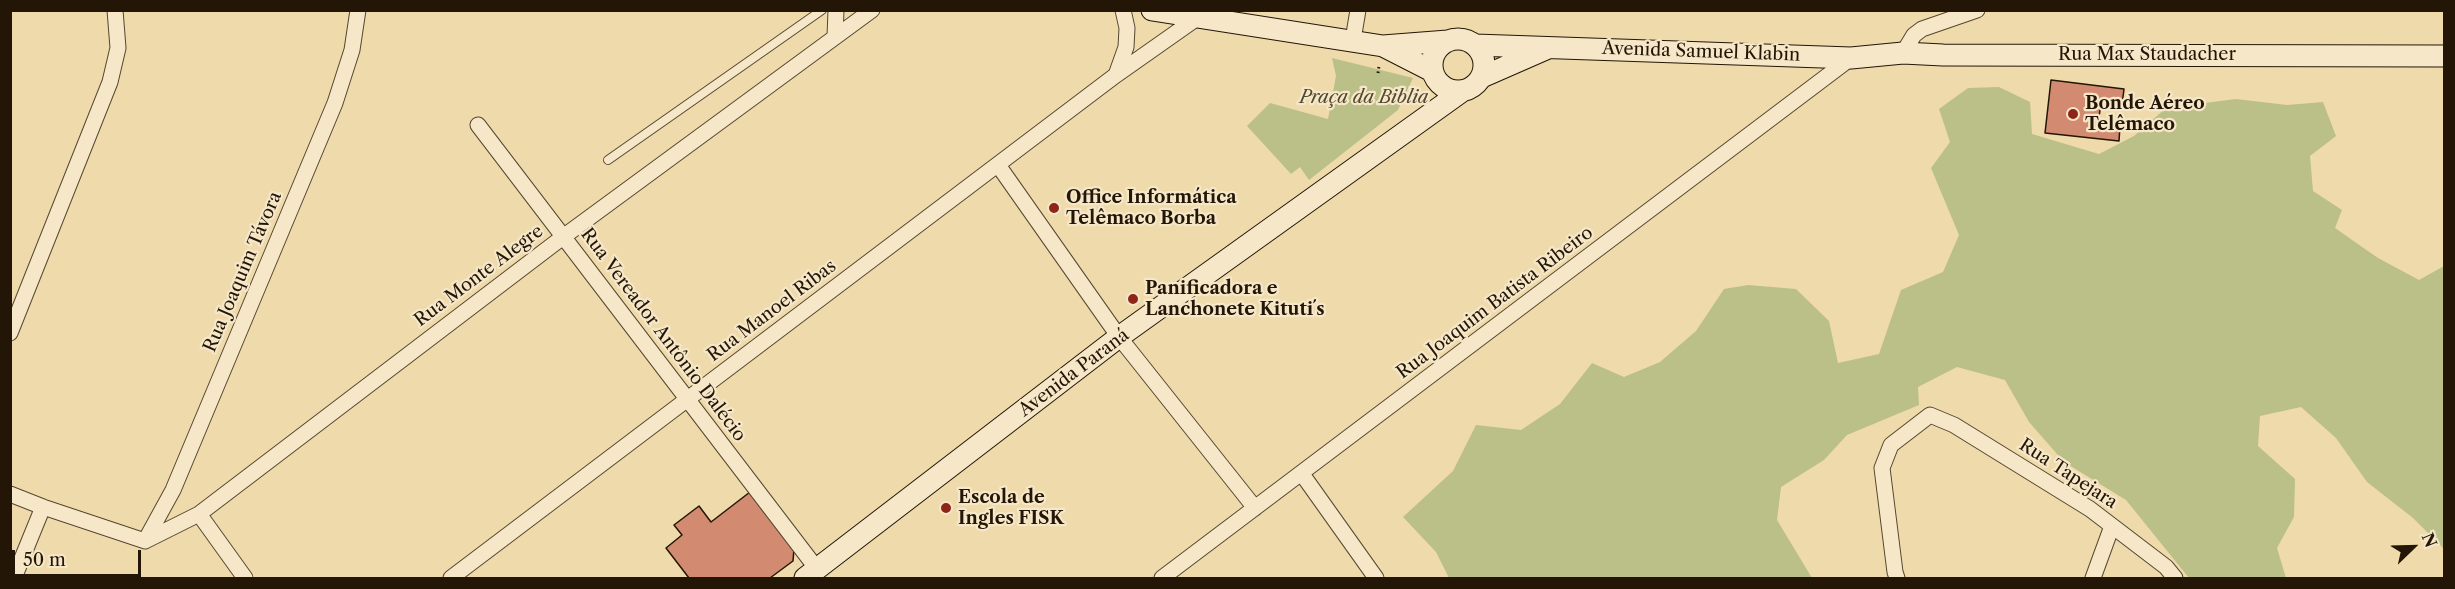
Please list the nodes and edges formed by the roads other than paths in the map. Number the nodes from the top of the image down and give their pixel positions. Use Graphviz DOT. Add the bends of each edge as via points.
graph roads {
  1 [pos="115,10"];
  2 [pos="358,10"];
  3 [pos="822,10"];
  4 [pos="836,10"];
  5 [pos="872,10"];
  6 [pos="1123,10"];
  7 [pos="1152,10"];
  8 [pos="1358,10"];
  9 [pos="1977,10"];
  10 [pos="1197,18"];
  11 [pos="835,37"];
  12 [pos="1353,40"];
  13 [pos="1448,41"];
  14 [pos="1475,45"];
  15 [pos="1383,46"];
  16 [pos="1552,46"];
  17 [pos="1903,53"];
  18 [pos="2445,56"];
  19 [pos="1851,58"];
  20 [pos="1116,75"];
  21 [pos="1434,76"];
  22 [pos="1482,77"];
  23 [pos="1461,92"];
  24 [pos="478,125"];
  25 [pos="1406,130"];
  26 [pos="608,160"];
  27 [pos="998,165"];
  28 [pos="563,237"];
  29 [pos="10,333"];
  30 [pos="1119,337"];
  31 [pos="687,400"];
  32 [pos="1302,474"];
  33 [pos="10,494"];
  34 [pos="43,507"];
  35 [pos="1255,508"];
  36 [pos="199,514"];
  37 [pos="2112,525"];
  38 [pos="145,542"];
  39 [pos="811,574"];
  40 [pos="14,579"];
  41 [pos="245,579"];
  42 [pos="451,579"];
  43 [pos="1162,579"];
  44 [pos="1376,579"];
  45 [pos="1897,579"];
  46 [pos="2093,579"];
  47 [pos="2175,579"];
  1 -- 29 [label="street" via="118,48 110,82"];
  2 -- 38 [label="street, Rua Joaquim Távora" via="352,50 335,103 173,490"];
  3 -- 26 [label="lane"];
  4 -- 11 [label="street"];
  5 -- 11 [label="street, Rua Monte Alegre"];
  6 -- 20 [label="street" via="1126,47"];
  7 -- 10 [label="main road"];
  8 -- 12 [label="street"];
  9 -- 17 [label="street" via="1922,29"];
  10 -- 12 [label="main road"];
  10 -- 20 [label="street, Rua Manoel Ribas"];
  11 -- 28 [label="street, Rua Monte Alegre"];
  12 -- 15 [label="main road"];
  13 -- 14 [label="main road" via="1458,39"];
  13 -- 15 [label="main road"];
  13 -- 21 [label="main road" via="1434,52"];
  14 -- 16 [label="main road, Avenida Samuel Klabin"];
  14 -- 22 [label="main road" via="1484,59"];
  15 -- 21 [label="main road"];
  16 -- 19 [label="main road, Avenida Samuel Klabin"];
  16 -- 22 [label="main road, Avenida Samuel Klabin"];
  17 -- 18 [label="main road, Rua Max Staudacher"];
  17 -- 19 [label="main road, Rua Max Staudacher"];
  19 -- 32 [label="street, Rua Joaquim Batista Ribeiro"];
  20 -- 27 [label="street, Rua Manoel Ribas"];
  21 -- 23 [label="main road" via="1451,91"];
  21 -- 25 [label="main road, Avenida Paraná"];
  22 -- 23 [label="main road"];
  23 -- 25 [label="main road, Avenida Paraná"];
  24 -- 28 [label="street, Rua Vereador Antônio Dalécio"];
  25 -- 30 [label="main road, Avenida Paraná"];
  27 -- 30 [label="street"];
  27 -- 31 [label="street, Rua Manoel Ribas"];
  28 -- 31 [label="street, Rua Vereador Antônio Dalécio"];
  28 -- 36 [label="street, Rua Monte Alegre"];
  30 -- 35 [label="street"];
  30 -- 39 [label="main road, Avenida Paraná"];
  31 -- 39 [label="street, Rua Vereador Antônio Dalécio"];
  31 -- 42 [label="street, Rua Manoel Ribas"];
  32 -- 35 [label="street, Rua Joaquim Batista Ribeiro"];
  32 -- 44 [label="street"];
  33 -- 34 [label="street"];
  34 -- 38 [label="street"];
  34 -- 40 [label="street"];
  35 -- 43 [label="street, Rua Joaquim Batista Ribeiro"];
  36 -- 38 [label="street, Rua Monte Alegre"];
  36 -- 41 [label="street"];
  37 -- 45 [label="street, Rua Tapejara" via="1954,425 1930,415 1891,446 1881,468"];
  37 -- 46 [label="street"];
  37 -- 47 [label="street, Rua Tapejara" via="2166,567"];
}
